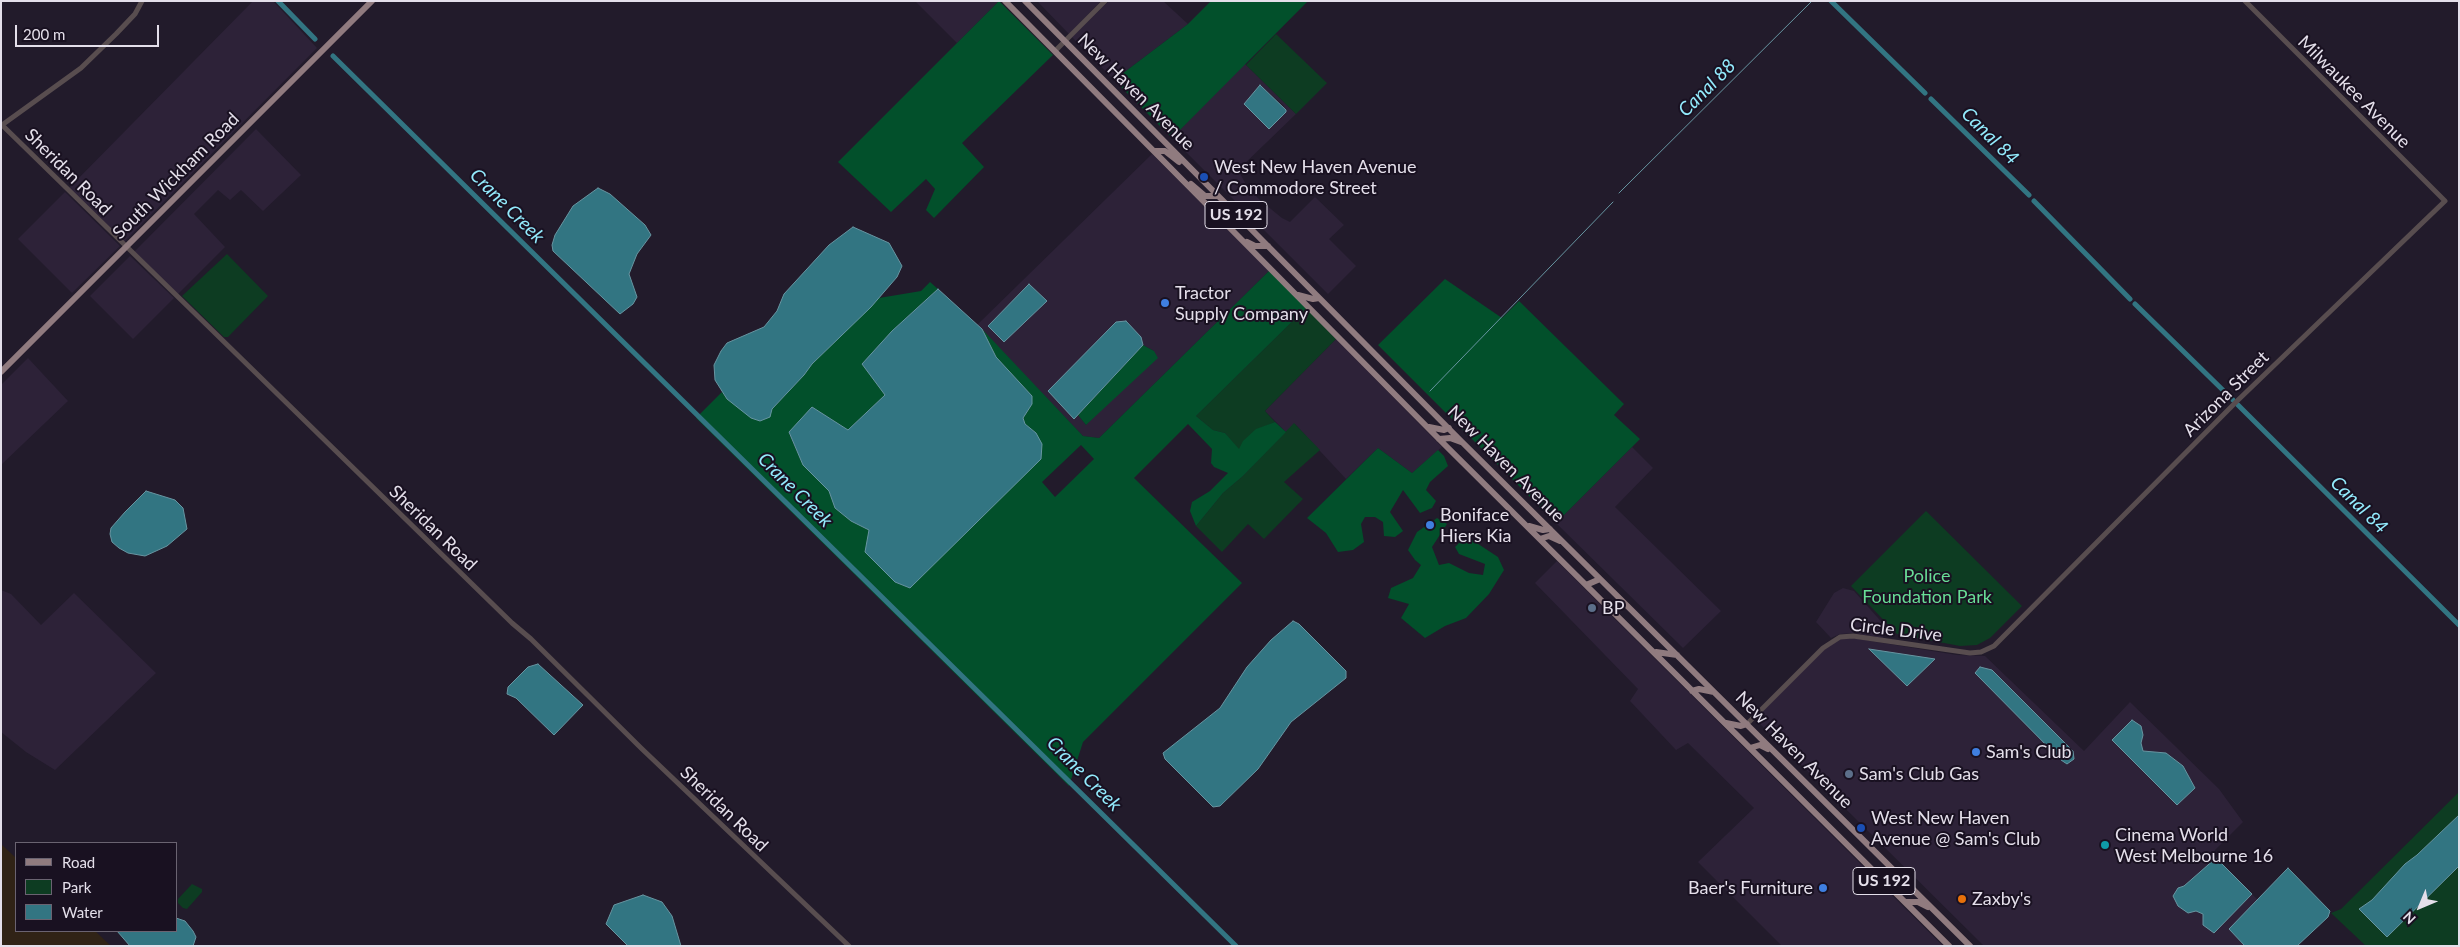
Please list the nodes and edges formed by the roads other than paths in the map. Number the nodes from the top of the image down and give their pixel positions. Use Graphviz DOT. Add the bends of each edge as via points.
graph roads {
  1 [pos="142,1"];
  2 [pos="372,1"];
  3 [pos="1005,1"];
  4 [pos="1025,1"];
  5 [pos="1105,1"];
  6 [pos="2245,1"];
  7 [pos="1065,41"];
  8 [pos="1055,51"];
  9 [pos="2,125"];
  10 [pos="1154,151"];
  11 [pos="1200,178"];
  12 [pos="1183,180"];
  13 [pos="1218,196"];
  14 [pos="2445,201"];
  15 [pos="1241,240"];
  16 [pos="1268,246"];
  17 [pos="125,247"];
  18 [pos="1295,294"];
  19 [pos="1319,298"];
  20 [pos="1,372"];
  21 [pos="1426,425"];
  22 [pos="1449,428"];
  23 [pos="1439,438"];
  24 [pos="1462,442"];
  25 [pos="1525,524"];
  26 [pos="1550,529"];
  27 [pos="1540,539"];
  28 [pos="1563,542"];
  29 [pos="1600,579"];
  30 [pos="1586,585"];
  31 [pos="2030,610"];
  32 [pos="1653,651"];
  33 [pos="1677,655"];
  34 [pos="1692,690"];
  35 [pos="1715,693"];
  36 [pos="1725,723"];
  37 [pos="1747,724"];
  38 [pos="1750,748"];
  39 [pos="1775,753"];
  40 [pos="1837,814"];
  41 [pos="1825,822"];
  42 [pos="1885,881"];
  43 [pos="1910,887"];
  44 [pos="1906,902"];
  45 [pos="1934,910"];
  46 [pos="849,946"];
  47 [pos="1949,946"];
  48 [pos="1970,946"];
  1 -- 9 [label="street" via="135,14 81,68"];
  2 -- 17 [label="main road, South Wickham Road"];
  3 -- 8 [label="main road, New Haven Avenue / US 192"];
  4 -- 7 [label="main road, New Haven Avenue / US 192"];
  5 -- 7 [label="street"];
  6 -- 14 [label="street, Milwaukee Avenue"];
  7 -- 8 [label="street"];
  7 -- 11 [label="main road, New Haven Avenue / US 192"];
  8 -- 10 [label="main road, New Haven Avenue / US 192"];
  9 -- 17 [label="street, Sheridan Road"];
  10 -- 11 [label="main road" via="1165,151"];
  10 -- 12 [label="main road, New Haven Avenue / US 192"];
  11 -- 13 [label="main road, New Haven Avenue / US 192"];
  12 -- 13 [label="main road" via="1205,196"];
  12 -- 15 [label="main road, New Haven Avenue / US 192"];
  13 -- 16 [label="main road, New Haven Avenue / US 192"];
  14 -- 31 [label="street, Arizona Street" via="2236,402"];
  15 -- 16 [label="main road" via="1254,246"];
  15 -- 18 [label="main road, New Haven Avenue / US 192"];
  16 -- 19 [label="main road, New Haven Avenue / US 192"];
  17 -- 20 [label="main road, South Wickham Road"];
  17 -- 46 [label="street, Sheridan Road"];
  18 -- 19 [label="main road"];
  18 -- 21 [label="main road, New Haven Avenue / US 192"];
  19 -- 22 [label="main road, New Haven Avenue / US 192"];
  21 -- 22 [label="main road" via="1438,430"];
  21 -- 23 [label="main road, New Haven Avenue / US 192"];
  22 -- 24 [label="main road, New Haven Avenue / US 192"];
  23 -- 24 [label="main road"];
  23 -- 25 [label="main road, New Haven Avenue / US 192"];
  24 -- 26 [label="main road, New Haven Avenue / US 192"];
  25 -- 26 [label="main road" via="1537,529"];
  25 -- 27 [label="main road, New Haven Avenue / US 192"];
  26 -- 28 [label="main road, New Haven Avenue / US 192"];
  27 -- 28 [label="main road" via="1549,536"];
  27 -- 30 [label="main road, New Haven Avenue / US 192"];
  28 -- 29 [label="main road, New Haven Avenue / US 192"];
  29 -- 30 [label="main road"];
  29 -- 33 [label="main road, New Haven Avenue / US 192"];
  30 -- 32 [label="main road, New Haven Avenue / US 192"];
  31 -- 37 [label="street, Circle Drive" via="1994,646 1981,652 1840,637 1824,648"];
  32 -- 33 [label="main road"];
  32 -- 34 [label="main road, New Haven Avenue / US 192"];
  33 -- 35 [label="main road, New Haven Avenue / US 192"];
  34 -- 35 [label="main road"];
  34 -- 36 [label="main road, New Haven Avenue / US 192"];
  35 -- 37 [label="main road, New Haven Avenue / US 192"];
  36 -- 37 [label="main road" via="1735,726"];
  36 -- 38 [label="main road, New Haven Avenue / US 192"];
  37 -- 39 [label="main road, New Haven Avenue / US 192"];
  38 -- 39 [label="main road" via="1760,745"];
  38 -- 41 [label="main road, New Haven Avenue / US 192"];
  39 -- 40 [label="main road, New Haven Avenue / US 192"];
  40 -- 41 [label="main road"];
  40 -- 43 [label="main road, New Haven Avenue / US 192"];
  41 -- 42 [label="main road, New Haven Avenue / US 192"];
  42 -- 43 [label="main road" via="1900,889"];
  42 -- 44 [label="main road, New Haven Avenue / US 192"];
  43 -- 45 [label="main road, New Haven Avenue / US 192"];
  44 -- 45 [label="main road" via="1918,902"];
  44 -- 47 [label="main road, New Haven Avenue / US 192"];
  45 -- 48 [label="main road, New Haven Avenue / US 192"];
}
